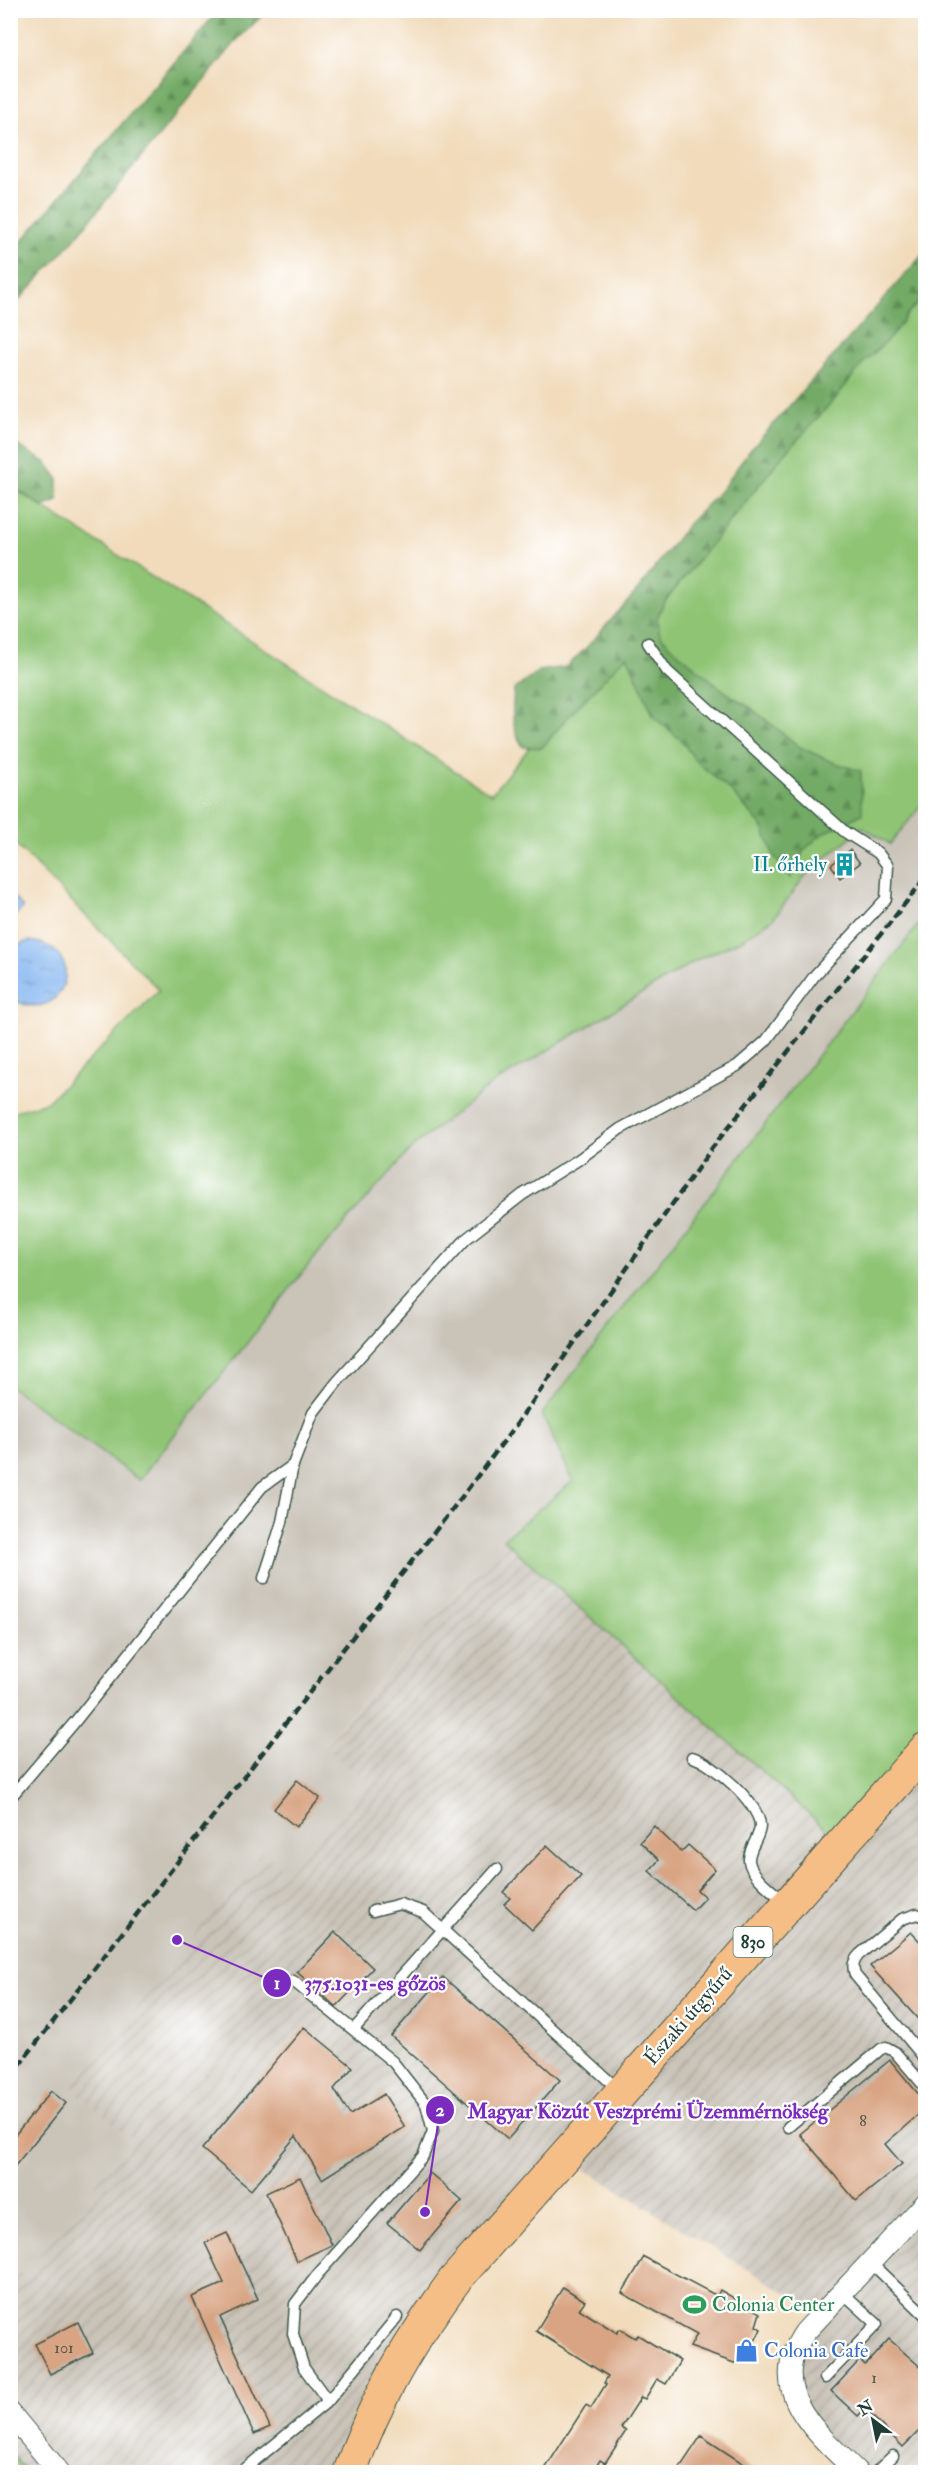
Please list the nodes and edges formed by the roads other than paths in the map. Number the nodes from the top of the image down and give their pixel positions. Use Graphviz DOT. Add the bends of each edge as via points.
graph roads {
  1 [pos="648,643"];
  2 [pos="293,1465"];
  3 [pos="264,1578"];
  4 [pos="926,1749"];
  5 [pos="692,1757"];
  6 [pos="10,1798"];
  7 [pos="496,1869"];
  8 [pos="787,1904"];
  9 [pos="373,1911"];
  10 [pos="926,1918"];
  11 [pos="443,1930"];
  12 [pos="293,1981"];
  13 [pos="354,2029"];
  14 [pos="926,2060"];
  15 [pos="926,2088"];
  16 [pos="621,2092"];
  17 [pos="788,2127"];
  18 [pos="926,2203"];
  19 [pos="870,2262"];
  20 [pos="842,2292"];
  21 [pos="926,2316"];
  22 [pos="397,2318"];
  23 [pos="825,2378"];
  24 [pos="328,2401"];
  25 [pos="10,2413"];
  26 [pos="892,2456"];
  27 [pos="59,2472"];
  28 [pos="241,2472"];
  29 [pos="350,2472"];
  30 [pos="857,2472"];
  31 [pos="876,2472"];
  1 -- 2 [label="lane" via="667,671 845,832 879,853 888,866 886,899 815,975 766,1041 737,1066 620,1129 522,1195 466,1239 313,1413"];
  2 -- 3 [label="lane" via="282,1522"];
  2 -- 6 [label="lane" via="262,1487"];
  4 -- 8 [label="main road, Északi útgyűrű / 830"];
  5 -- 8 [label="lane" via="703,1760 758,1813 760,1827 749,1862"];
  7 -- 11 [label="lane"];
  8 -- 16 [label="main road, Északi útgyűrű / 830"];
  9 -- 11 [label="lane" via="400,1904 423,1912"];
  10 -- 14 [label="lane" via="917,1914 902,1919 856,1958 853,1969"];
  11 -- 13 [label="lane"];
  11 -- 16 [label="lane"];
  12 -- 13 [label="lane"];
  13 -- 24 [label="lane" via="393,2062 420,2096 433,2131 423,2156 295,2304 293,2334 304,2368"];
  15 -- 17 [label="lane" via="895,2052 881,2049"];
  16 -- 29 [label="main road, Északi útgyűrű / 830" via="454,2281 381,2393"];
  18 -- 19 [label="street"];
  19 -- 20 [label="street"];
  19 -- 21 [label="lane"];
  20 -- 23 [label="lane" via="877,2324"];
  20 -- 30 [label="street" via="798,2343 790,2379 806,2419"];
  22 -- 24 [label="lane"];
  24 -- 28 [label="lane"];
  25 -- 27 [label="street"];
  26 -- 31 [label="lane"];
}
